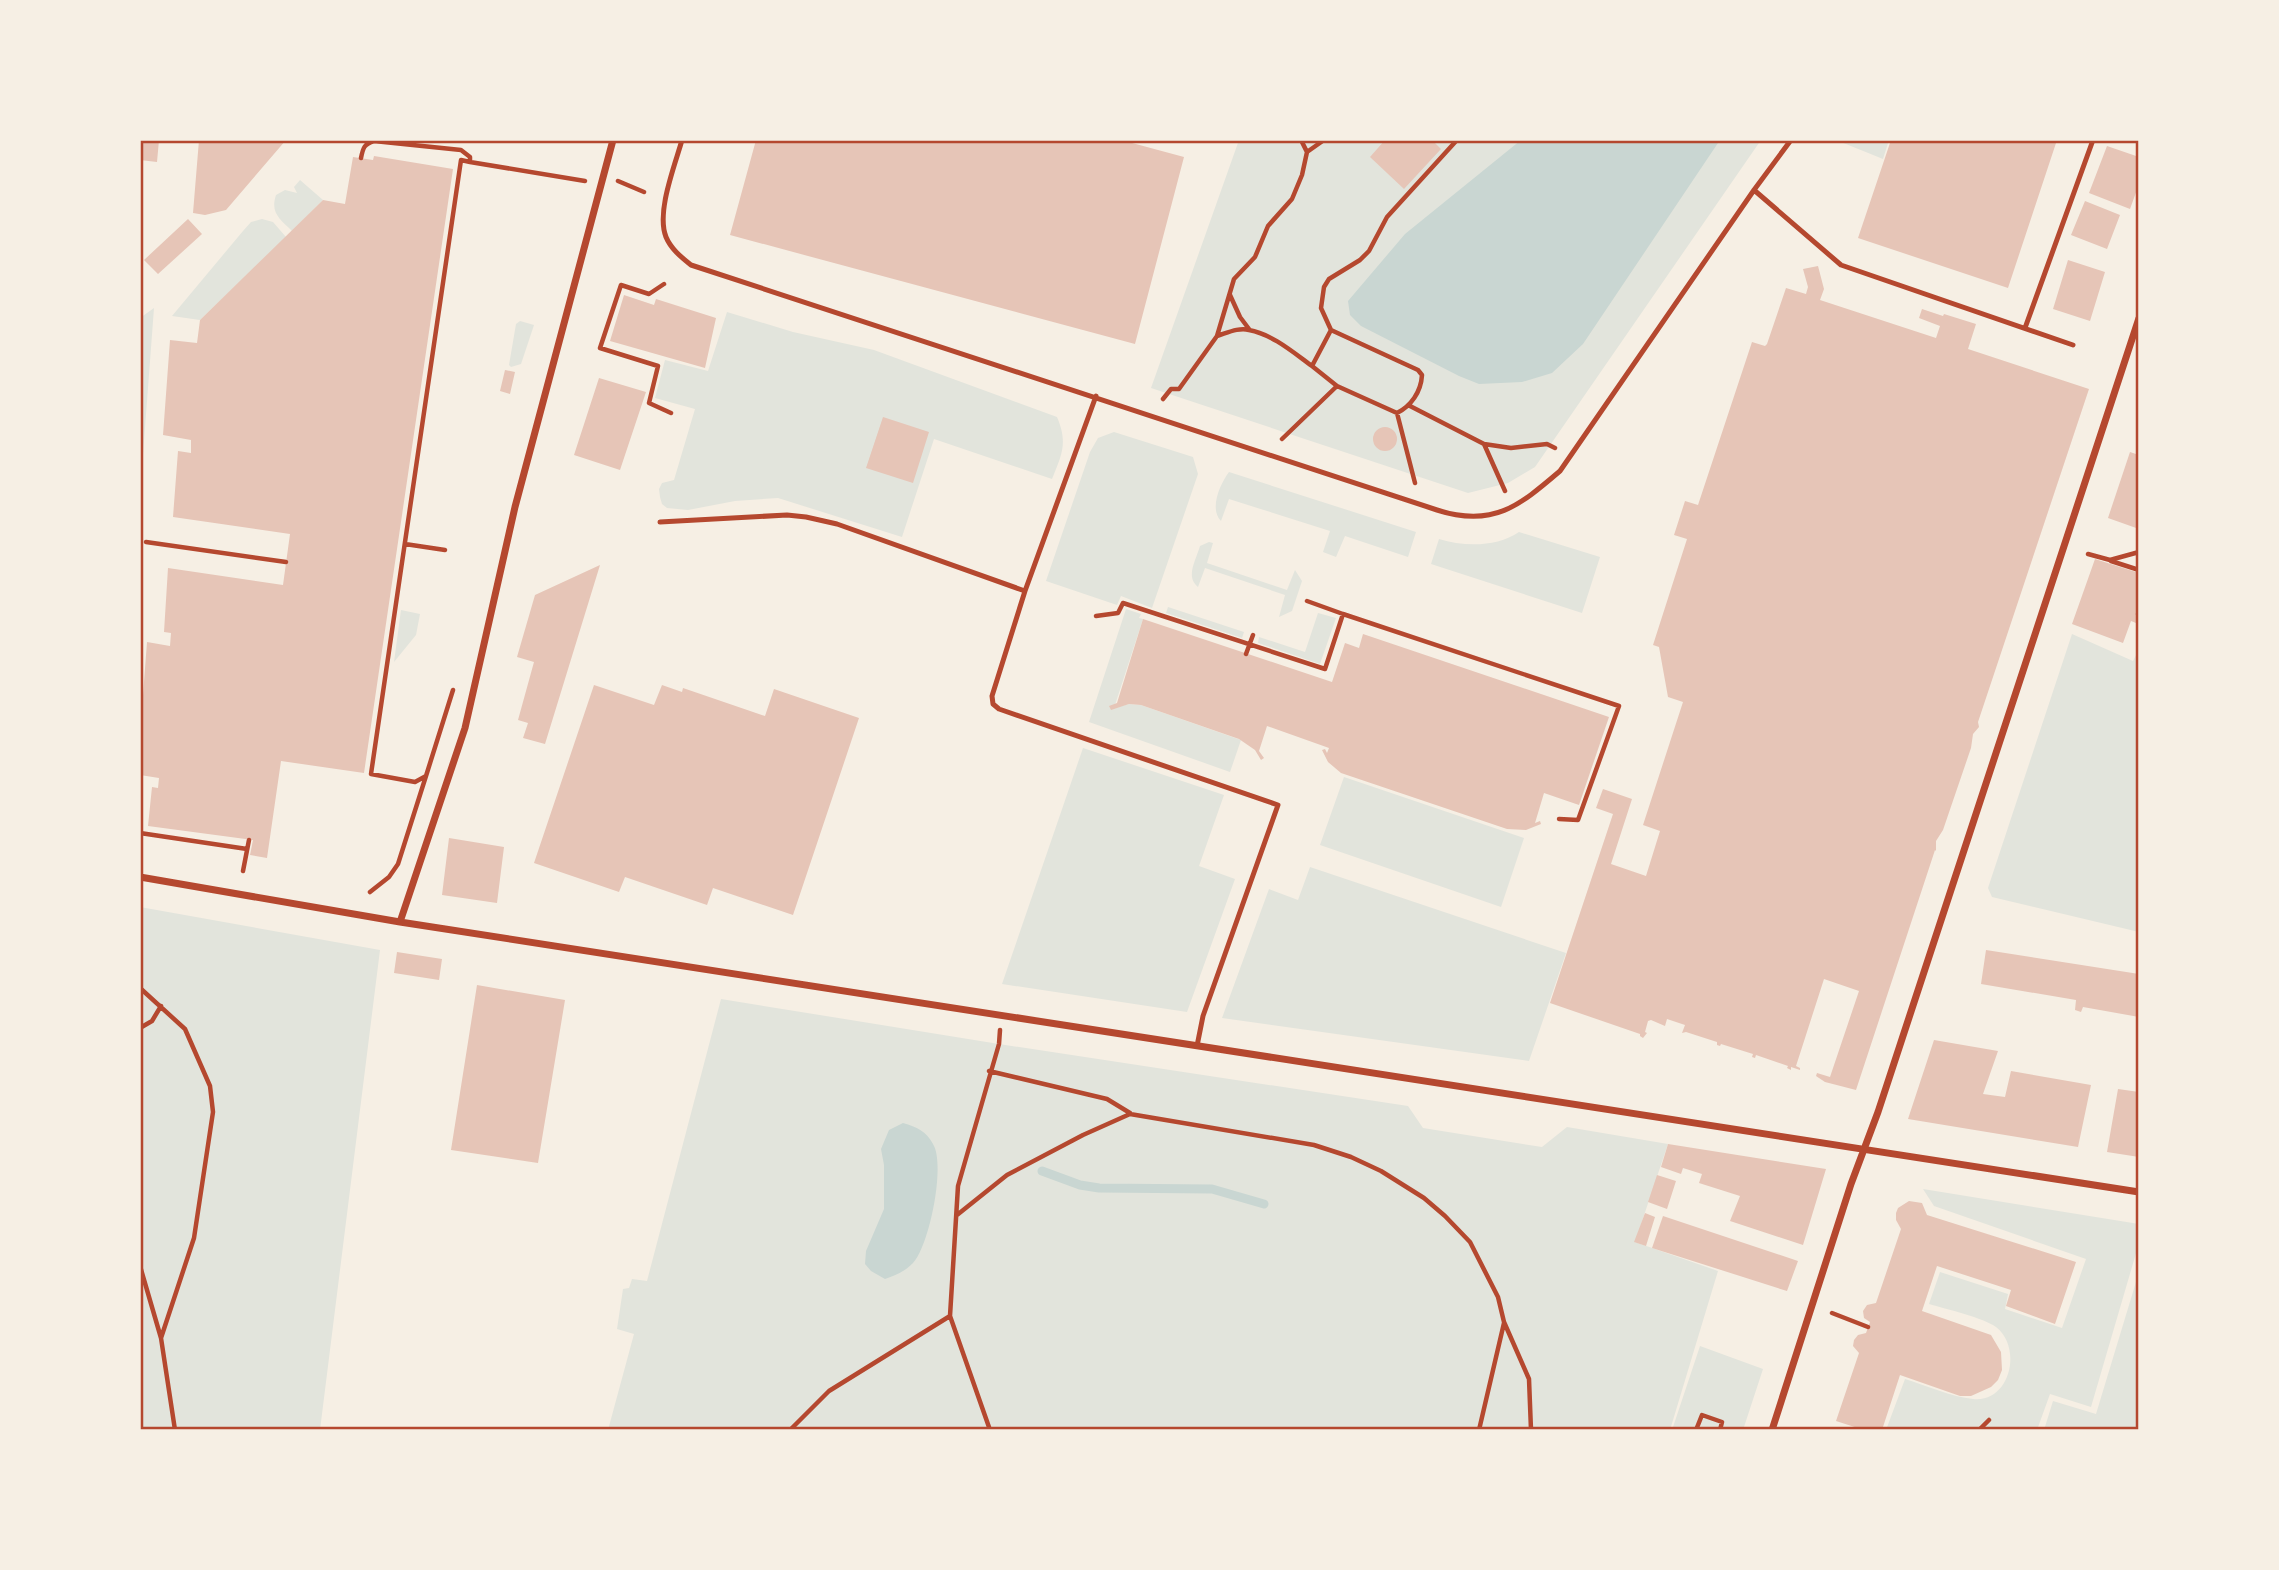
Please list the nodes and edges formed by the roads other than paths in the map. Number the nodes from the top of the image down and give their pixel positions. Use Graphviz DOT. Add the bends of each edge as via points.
graph roads {
  1 [pos="613,140"];
  2 [pos="682,140"];
  3 [pos="1791,140"];
  4 [pos="2093,140"];
  5 [pos="1754,190"];
  6 [pos="2139,318"];
  7 [pos="2025,328"];
  8 [pos="2073,345"];
  9 [pos="1096,396"];
  10 [pos="660,522"];
  11 [pos="1025,591"];
  12 [pos="140,877"];
  13 [pos="400,922"];
  14 [pos="1197,1046"];
  15 [pos="1864,1150"];
  16 [pos="2139,1192"];
  17 [pos="1772,1430"];
  1 -- 13 [label="street" via="515,507 465,728"];
  2 -- 9 [label="lane" via="663,218 664,234 691,265"];
  3 -- 5 [label="lane"];
  4 -- 7 [label="lane"];
  5 -- 7 [label="lane" via="1841,265"];
  5 -- 9 [label="lane" via="1560,471 1530,498 1496,513 1477,518 1456,516"];
  6 -- 15 [label="street"];
  7 -- 8 [label="lane"];
  9 -- 11 [label="lane"];
  10 -- 11 [label="lane" via="806,517"];
  11 -- 14 [label="lane" via="993,704 1278,805 1203,1016"];
  12 -- 13 [label="street"];
  13 -- 14 [label="street"];
  14 -- 15 [label="street"];
  15 -- 16 [label="street"];
  15 -- 17 [label="street"];
}
